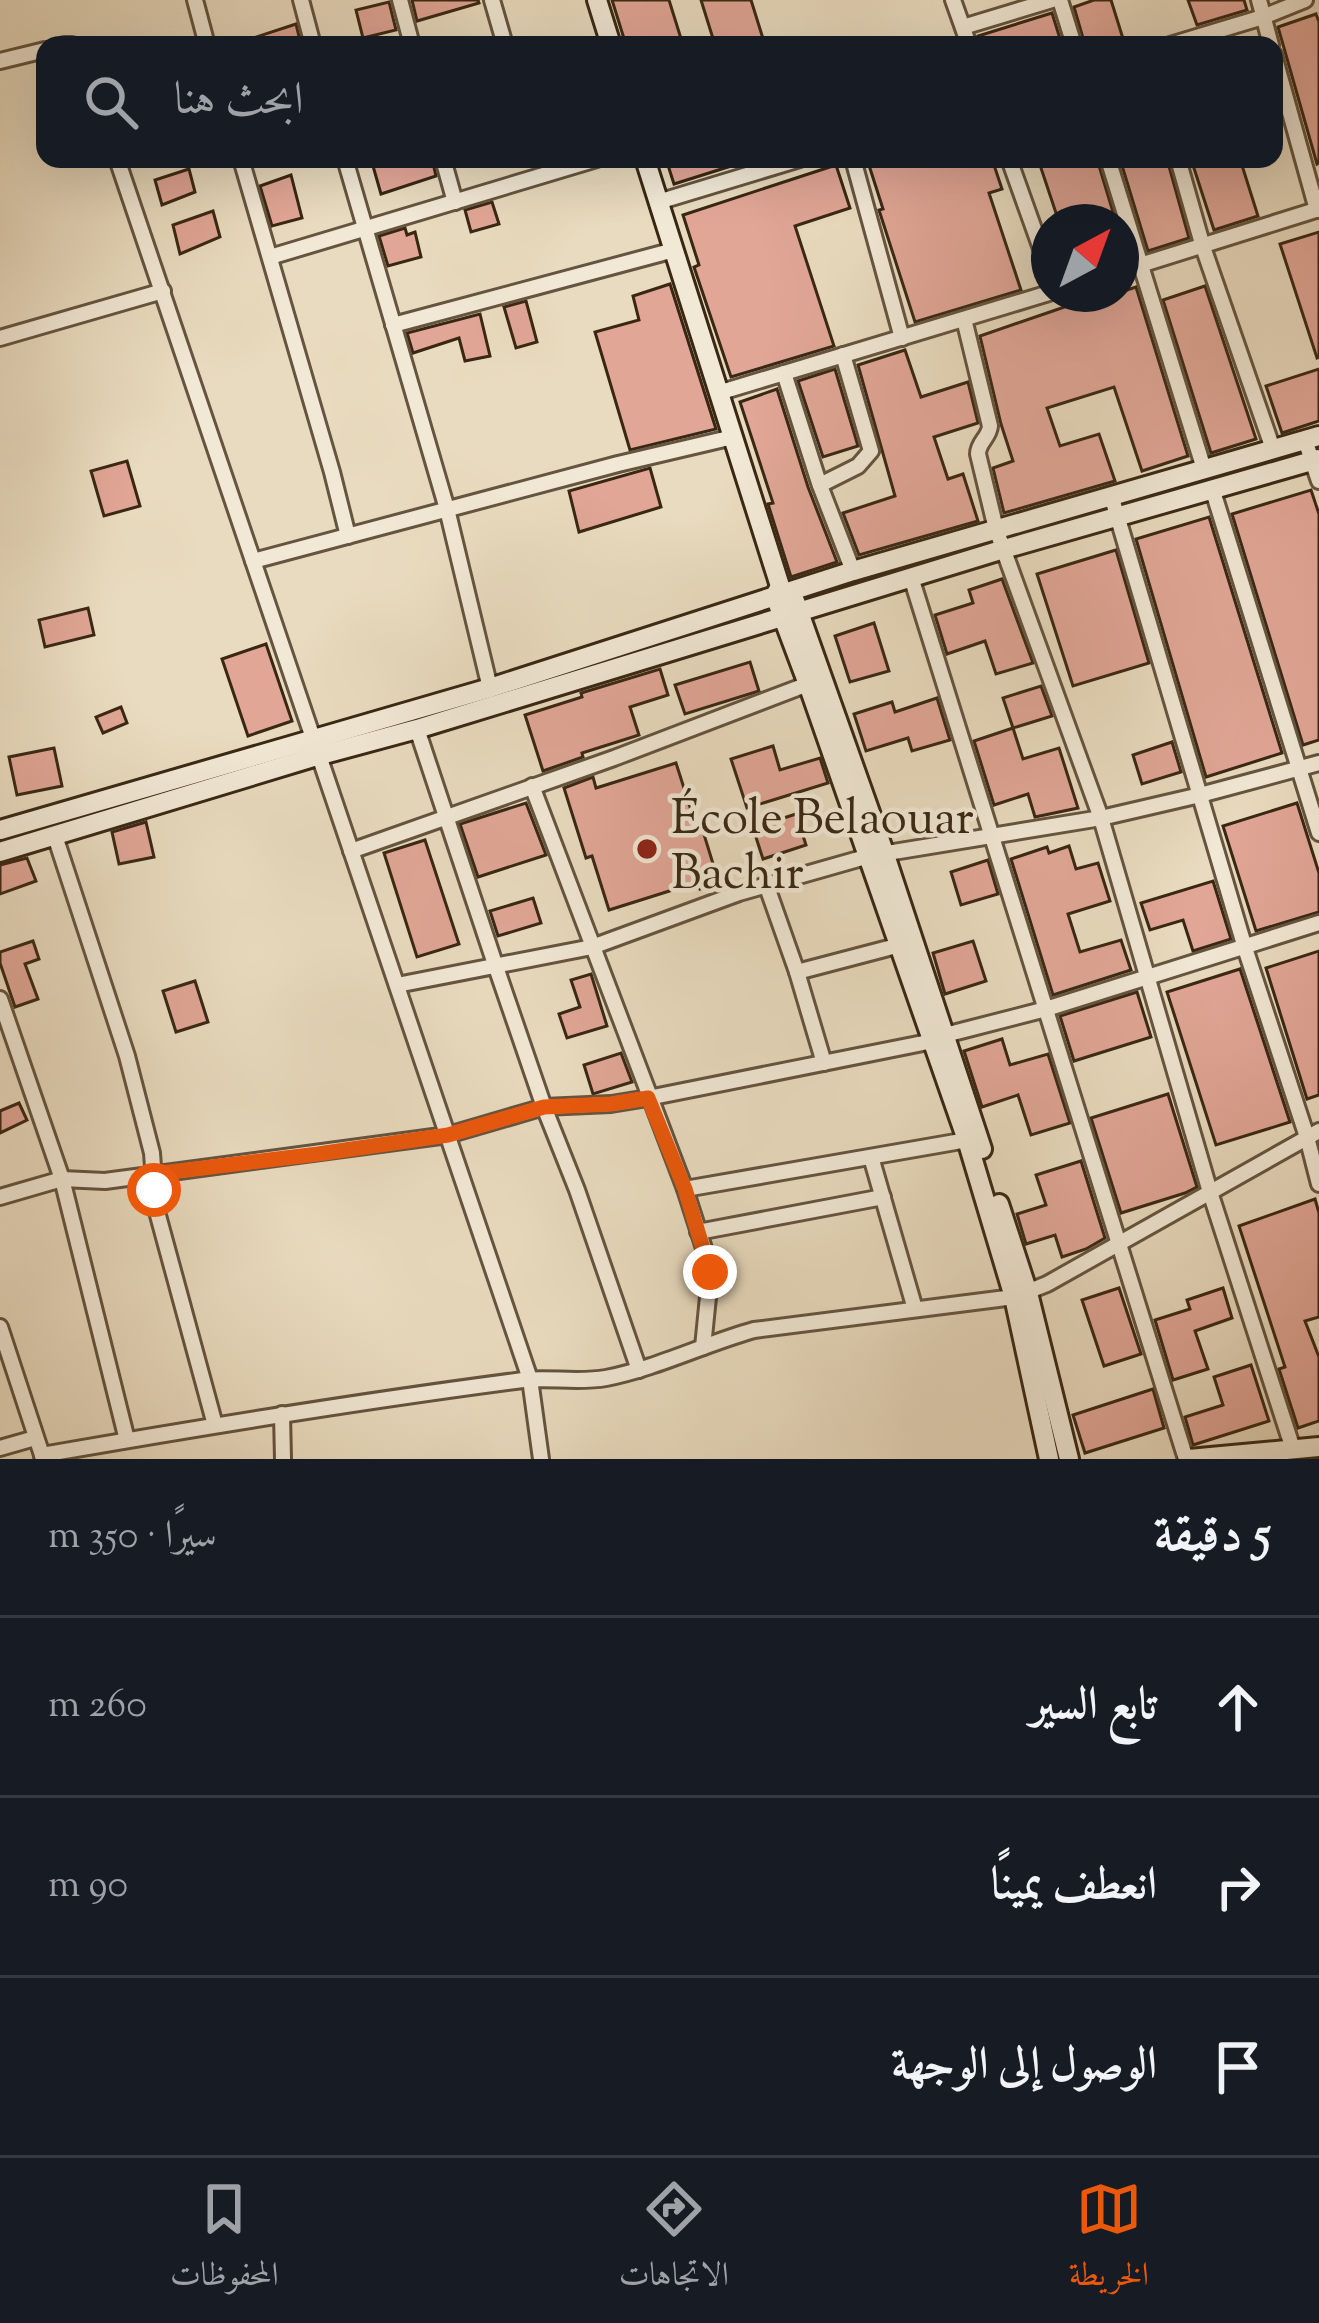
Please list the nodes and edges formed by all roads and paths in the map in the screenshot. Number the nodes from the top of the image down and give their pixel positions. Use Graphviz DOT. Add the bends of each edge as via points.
graph roads {
  1 [pos="195,0"];
  2 [pos="301,0"];
  3 [pos="400,0"];
  4 [pos="492,0"];
  5 [pos="597,0"];
  6 [pos="953,0"];
  7 [pos="1056,0"];
  8 [pos="1259,0"];
  9 [pos="1305,0"];
  10 [pos="1263,16"];
  11 [pos="963,27"];
  12 [pos="205,36"];
  13 [pos="311,36"];
  14 [pos="410,36"];
  15 [pos="502,36"];
  16 [pos="608,36"];
  17 [pos="966,36"];
  18 [pos="1070,36"];
  19 [pos="1199,36"];
  20 [pos="1269,36"];
  21 [pos="36,52"];
  22 [pos="0,62"];
  23 [pos="1283,86"];
  24 [pos="120,168"];
  25 [pos="244,168"];
  26 [pos="348,168"];
  27 [pos="446,168"];
  28 [pos="541,168"];
  29 [pos="567,168"];
  30 [pos="648,168"];
  31 [pos="770,168"];
  32 [pos="855,168"];
  33 [pos="1012,168"];
  34 [pos="1111,168"];
  35 [pos="1181,168"];
  36 [pos="543,175"];
  37 [pos="455,202"];
  38 [pos="658,202"];
  39 [pos="1318,209"];
  40 [pos="1031,221"];
  41 [pos="365,229"];
  42 [pos="1203,248"];
  43 [pos="674,250"];
  44 [pos="270,257"];
  45 [pos="1141,266"];
  46 [pos="163,291"];
  47 [pos="1031,299"];
  48 [pos="964,320"];
  49 [pos="393,325"];
  50 [pos="0,338"];
  51 [pos="902,338"];
  52 [pos="843,355"];
  53 [pos="784,373"];
  54 [pos="718,392"];
  55 [pos="733,437"];
  56 [pos="1312,438"];
  57 [pos="1273,449"];
  58 [pos="1317,467"];
  59 [pos="1204,469"];
  60 [pos="820,485"];
  61 [pos="1212,488"];
  62 [pos="1111,495"];
  63 [pos="447,509"];
  64 [pos="1119,518"];
  65 [pos="996,529"];
  66 [pos="348,536"];
  67 [pos="1004,549"];
  68 [pos="253,561"];
  69 [pos="854,571"];
  70 [pos="911,577"];
  71 [pos="785,600"];
  72 [pos="808,684"];
  73 [pos="490,688"];
  74 [pos="417,729"];
  75 [pos="315,747"];
  76 [pos="1319,763"];
  77 [pos="1299,768"];
  78 [pos="532,786"];
  79 [pos="1200,795"];
  80 [pos="446,816"];
  81 [pos="1101,818"];
  82 [pos="0,830"];
  83 [pos="1319,833"];
  84 [pos="56,836"];
  85 [pos="990,836"];
  86 [pos="351,851"];
  87 [pos="0,852"];
  88 [pos="876,854"];
  89 [pos="766,884"];
  90 [pos="1319,923"];
  91 [pos="900,945"];
  92 [pos="592,947"];
  93 [pos="1245,948"];
  94 [pos="496,967"];
  95 [pos="797,972"];
  96 [pos="1148,976"];
  97 [pos="398,985"];
  98 [pos="0,999"];
  99 [pos="1046,1009"];
  100 [pos="939,1038"];
  101 [pos="824,1063"];
  102 [pos="648,1098"];
  103 [pos="544,1107"];
  104 [pos="1313,1134"];
  105 [pos="448,1135"];
  106 [pos="967,1140"];
  107 [pos="871,1157"];
  108 [pos="154,1174"];
  109 [pos="62,1179"];
  110 [pos="1319,1184"];
  111 [pos="685,1189"];
  112 [pos="1210,1192"];
  113 [pos="0,1197"];
  114 [pos="883,1197"];
  115 [pos="698,1232"];
  116 [pos="1119,1244"];
  117 [pos="1021,1295"];
  118 [pos="915,1309"];
  119 [pos="0,1327"];
  120 [pos="703,1347"];
  121 [pos="639,1370"];
  122 [pos="530,1379"];
  123 [pos="282,1414"];
  124 [pos="215,1425"];
  125 [pos="35,1438"];
  126 [pos="127,1440"];
  127 [pos="1319,1447"];
  128 [pos="0,1448"];
  129 [pos="1293,1449"];
  130 [pos="42,1457"];
  131 [pos="283,1459"];
  132 [pos="541,1459"];
  133 [pos="1048,1459"];
  134 [pos="1069,1459"];
  135 [pos="1188,1459"];
  1 -- 12 [label="street"];
  2 -- 13 [label="street"];
  3 -- 14 [label="street"];
  4 -- 15 [label="street"];
  5 -- 16 [label="main road"];
  6 -- 11 [label="street"];
  7 -- 11 [label="street"];
  7 -- 18 [label="street"];
  8 -- 10 [label="street"];
  9 -- 10 [label="street"];
  10 -- 19 [label="street"];
  10 -- 20 [label="street"];
  11 -- 17 [label="street"];
  21 -- 22 [label="street"];
  23 -- 39 [label="street"];
  24 -- 46 [label="street"];
  25 -- 44 [label="street"];
  26 -- 41 [label="street"];
  27 -- 37 [label="street"];
  28 -- 36 [label="street"];
  29 -- 36 [label="street"];
  30 -- 38 [label="main road"];
  31 -- 38 [label="street"];
  32 -- 51 [label="street"];
  33 -- 40 [label="street"];
  34 -- 45 [label="street"];
  35 -- 42 [label="street"];
  36 -- 37 [label="street"];
  37 -- 41 [label="street"];
  38 -- 43 [label="main road"];
  39 -- 42 [label="street"];
  41 -- 44 [label="street"];
  41 -- 49 [label="street"];
  42 -- 45 [label="street"];
  42 -- 57 [label="street"];
  43 -- 49 [label="street"];
  43 -- 54 [label="main road"];
  44 -- 66 [label="street"];
  45 -- 59 [label="street"];
  46 -- 50 [label="street"];
  46 -- 68 [label="street"];
  47 -- 48 [label="street"];
  48 -- 51 [label="street"];
  48 -- 65 [label="street" via="990,426 978,454"];
  49 -- 63 [label="street"];
  51 -- 52 [label="street"];
  52 -- 53 [label="street"];
  52 -- 60 [label="street" via="871,451"];
  53 -- 54 [label="street"];
  53 -- 60 [label="street"];
  54 -- 55 [label="main road"];
  55 -- 63 [label="street"];
  55 -- 71 [label="main road"];
  56 -- 57 [label="main road"];
  56 -- 58 [label="street"];
  57 -- 59 [label="main road"];
  58 -- 61 [label="main road"];
  59 -- 62 [label="main road"];
  60 -- 69 [label="street"];
  61 -- 64 [label="main road"];
  61 -- 77 [label="street"];
  62 -- 64 [label="street"];
  62 -- 65 [label="main road"];
  63 -- 66 [label="street"];
  63 -- 73 [label="street"];
  64 -- 67 [label="main road"];
  64 -- 79 [label="street"];
  65 -- 67 [label="street"];
  65 -- 69 [label="main road"];
  66 -- 68 [label="street"];
  67 -- 70 [label="main road"];
  67 -- 81 [label="street"];
  68 -- 75 [label="street"];
  69 -- 71 [label="main road"];
  70 -- 71 [label="main road"];
  70 -- 85 [label="street"];
  71 -- 72 [label="main road"];
  71 -- 73 [label="main road"];
  71 -- 74 [label="main road"];
  71 -- 88 [label="main road"];
  72 -- 78 [label="street"];
  72 -- 88 [label="main road"];
  73 -- 75 [label="main road"];
  74 -- 75 [label="main road"];
  74 -- 80 [label="street"];
  75 -- 82 [label="main road"];
  75 -- 84 [label="main road"];
  75 -- 86 [label="street"];
  76 -- 77 [label="street"];
  77 -- 79 [label="street"];
  77 -- 83 [label="street"];
  78 -- 80 [label="street"];
  78 -- 92 [label="street"];
  79 -- 81 [label="street"];
  79 -- 93 [label="street"];
  80 -- 86 [label="street"];
  80 -- 94 [label="street"];
  81 -- 85 [label="street"];
  81 -- 96 [label="street"];
  84 -- 87 [label="main road"];
  84 -- 108 [label="street" via="127,1056"];
  85 -- 88 [label="street"];
  85 -- 99 [label="street"];
  86 -- 97 [label="street"];
  88 -- 89 [label="street"];
  88 -- 91 [label="main road"];
  88 -- 100 [label="main road"];
  89 -- 92 [label="street"];
  89 -- 95 [label="street"];
  90 -- 93 [label="street"];
  91 -- 95 [label="street"];
  91 -- 100 [label="main road"];
  92 -- 94 [label="street"];
  92 -- 102 [label="street"];
  93 -- 96 [label="street"];
  93 -- 104 [label="street"];
  94 -- 97 [label="street"];
  94 -- 103 [label="street"];
  95 -- 101 [label="street"];
  96 -- 99 [label="street"];
  96 -- 112 [label="street"];
  97 -- 105 [label="street"];
  98 -- 109 [label="street"];
  99 -- 100 [label="street"];
  99 -- 116 [label="street"];
  100 -- 101 [label="street"];
  100 -- 106 [label="main road"];
  100 -- 117 [label="main road"];
  101 -- 102 [label="street"];
  102 -- 103 [label="street"];
  102 -- 111 [label="street"];
  103 -- 105 [label="street"];
  103 -- 121 [label="street"];
  104 -- 110 [label="street"];
  104 -- 112 [label="street"];
  105 -- 108 [label="street"];
  105 -- 122 [label="street"];
  106 -- 107 [label="street"];
  106 -- 117 [label="main road"];
  107 -- 111 [label="street"];
  107 -- 114 [label="street"];
  108 -- 109 [label="street"];
  108 -- 124 [label="street" via="156,1208"];
  109 -- 113 [label="street"];
  109 -- 126 [label="street"];
  111 -- 115 [label="street"];
  112 -- 116 [label="street"];
  112 -- 129 [label="street"];
  114 -- 115 [label="street"];
  114 -- 118 [label="street"];
  115 -- 120 [label="street" via="710,1272"];
  116 -- 117 [label="street"];
  116 -- 135 [label="street"];
  117 -- 118 [label="street"];
  117 -- 133 [label="main road"];
  117 -- 134 [label="main road"];
  118 -- 120 [label="street" via="769,1327"];
  119 -- 125 [label="street"];
  120 -- 121 [label="street"];
  121 -- 122 [label="street"];
  122 -- 123 [label="street"];
  122 -- 132 [label="street"];
  123 -- 124 [label="street"];
  123 -- 131 [label="street"];
  124 -- 126 [label="street"];
  125 -- 128 [label="street"];
  125 -- 130 [label="street"];
  126 -- 130 [label="street"];
  127 -- 129 [label="main road"];
  129 -- 135 [label="main road"];
}
